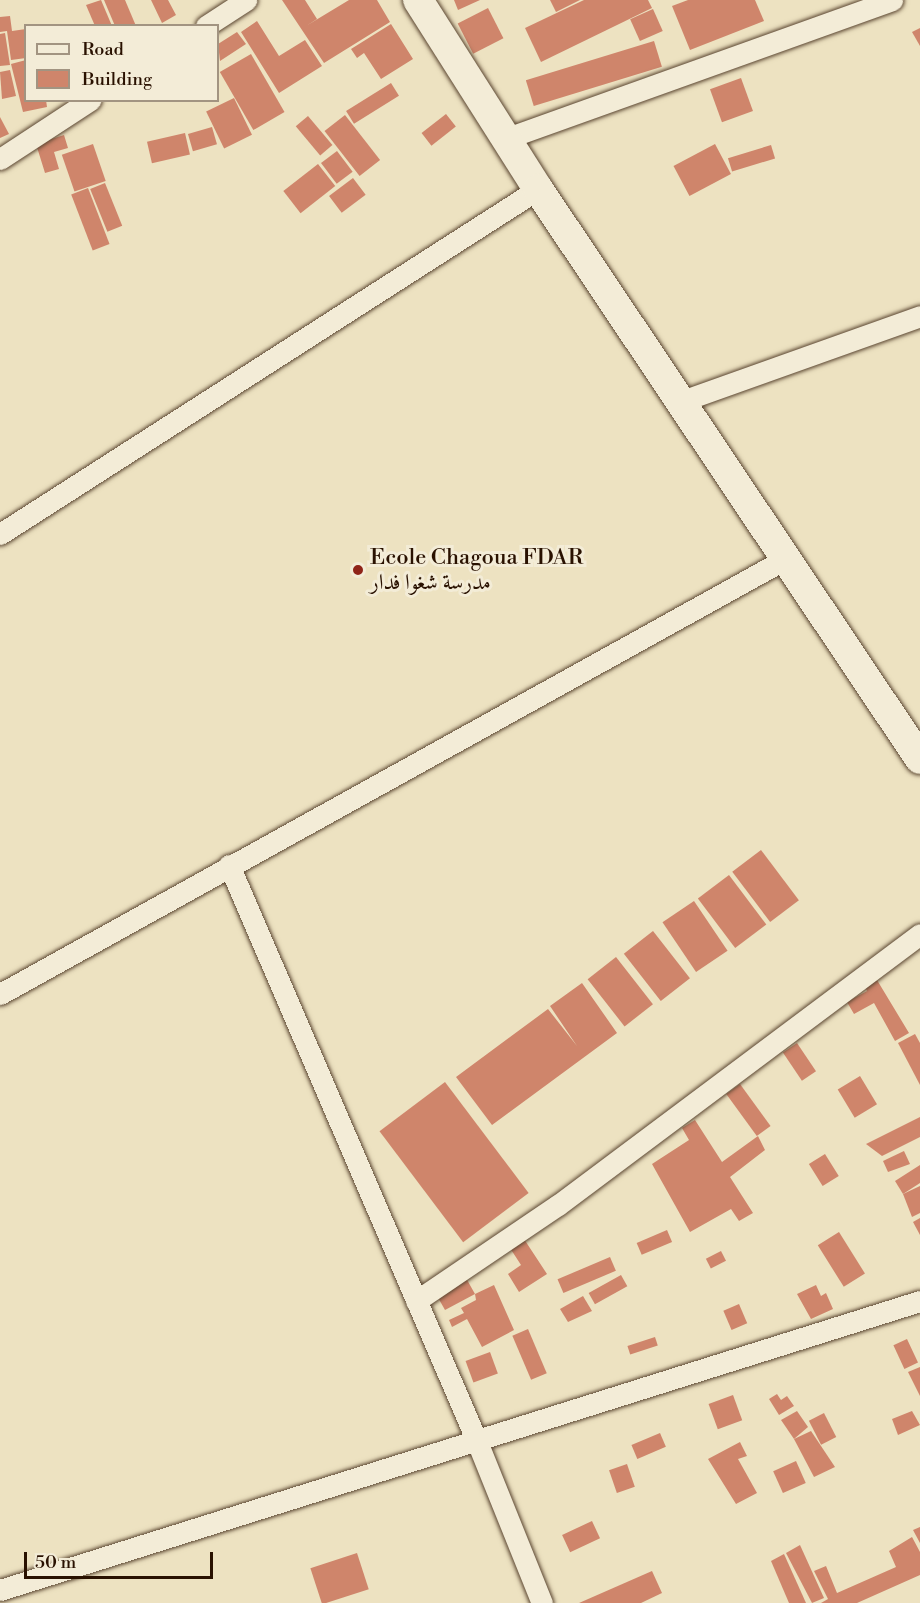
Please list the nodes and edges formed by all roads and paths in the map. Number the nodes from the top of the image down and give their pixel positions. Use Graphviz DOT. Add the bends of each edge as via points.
graph roads {
  1 [pos="246,0"];
  2 [pos="418,0"];
  3 [pos="892,0"];
  4 [pos="209,24"];
  5 [pos="87,102"];
  6 [pos="507,138"];
  7 [pos="0,159"];
  8 [pos="538,189"];
  9 [pos="920,316"];
  10 [pos="679,402"];
  11 [pos="0,534"];
  12 [pos="785,559"];
  13 [pos="920,759"];
  14 [pos="229,865"];
  15 [pos="920,933"];
  16 [pos="2,989"];
  17 [pos="416,1301"];
  18 [pos="920,1301"];
  19 [pos="476,1438"];
  20 [pos="0,1590"];
  21 [pos="543,1603"];
  1 -- 4 [label="street"];
  2 -- 6 [label="street"];
  3 -- 6 [label="street"];
  5 -- 7 [label="street"];
  6 -- 8 [label="street"];
  8 -- 10 [label="street"];
  8 -- 11 [label="street"];
  9 -- 10 [label="street"];
  10 -- 12 [label="street"];
  12 -- 13 [label="street"];
  12 -- 14 [label="street"];
  14 -- 16 [label="street"];
  14 -- 17 [label="street"];
  15 -- 17 [label="street" via="680,1117"];
  17 -- 19 [label="street"];
  18 -- 19 [label="street"];
  19 -- 20 [label="street"];
  19 -- 21 [label="street"];
}
